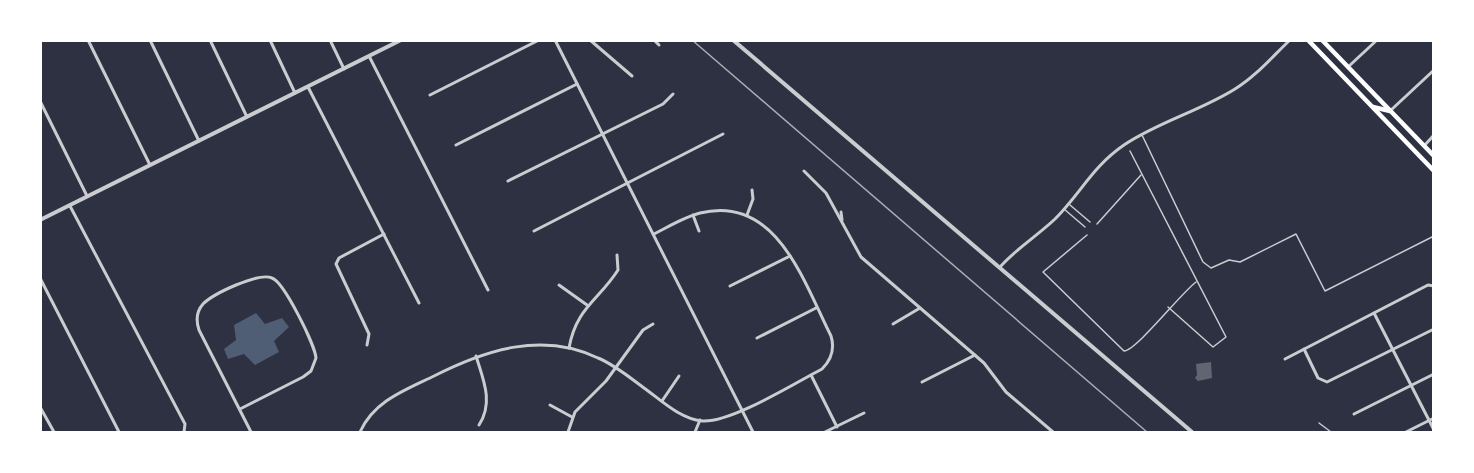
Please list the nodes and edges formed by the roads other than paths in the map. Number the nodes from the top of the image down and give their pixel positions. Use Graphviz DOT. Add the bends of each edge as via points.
graph roads {
  1 [pos="88,40"];
  2 [pos="150,40"];
  3 [pos="210,40"];
  4 [pos="270,40"];
  5 [pos="330,40"];
  6 [pos="402,40"];
  7 [pos="539,40"];
  8 [pos="555,40"];
  9 [pos="590,40"];
  10 [pos="654,40"];
  11 [pos="732,40"];
  12 [pos="1290,40"];
  13 [pos="1308,40"];
  14 [pos="1322,40"];
  15 [pos="1377,40"];
  16 [pos="390,43"];
  17 [pos="660,45"];
  18 [pos="369,56"];
  19 [pos="1348,68"];
  20 [pos="344,69"];
  21 [pos="1434,70"];
  22 [pos="632,76"];
  23 [pos="577,84"];
  24 [pos="308,87"];
  25 [pos="295,93"];
  26 [pos="673,94"];
  27 [pos="430,95"];
  28 [pos="40,101"];
  29 [pos="1371,106"];
  30 [pos="1390,111"];
  31 [pos="247,117"];
  32 [pos="1383,119"];
  33 [pos="1402,123"];
  34 [pos="603,134"];
  35 [pos="723,134"];
  36 [pos="1141,134"];
  37 [pos="1434,135"];
  38 [pos="199,141"];
  39 [pos="456,145"];
  40 [pos="1424,146"];
  41 [pos="1130,151"];
  42 [pos="1434,156"];
  43 [pos="150,165"];
  44 [pos="804,171"];
  45 [pos="1434,171"];
  46 [pos="1142,175"];
  47 [pos="508,181"];
  48 [pos="628,184"];
  49 [pos="752,190"];
  50 [pos="87,196"];
  51 [pos="1068,203"];
  52 [pos="69,205"];
  53 [pos="1064,209"];
  54 [pos="841,212"];
  55 [pos="693,215"];
  56 [pos="747,216"];
  57 [pos="40,220"];
  58 [pos="1090,222"];
  59 [pos="1097,224"];
  60 [pos="1085,227"];
  61 [pos="844,228"];
  62 [pos="534,231"];
  63 [pos="699,231"];
  64 [pos="384,234"];
  65 [pos="654,234"];
  66 [pos="1087,235"];
  67 [pos="1434,236"];
  68 [pos="617,255"];
  69 [pos="790,256"];
  70 [pos="1000,267"];
  71 [pos="40,278"];
  72 [pos="1196,281"];
  73 [pos="559,285"];
  74 [pos="730,286"];
  75 [pos="1434,286"];
  76 [pos="488,290"];
  77 [pos="419,303"];
  78 [pos="587,305"];
  79 [pos="816,308"];
  80 [pos="920,308"];
  81 [pos="1168,308"];
  82 [pos="1374,313"];
  83 [pos="653,324"];
  84 [pos="893,324"];
  85 [pos="1434,329"];
  86 [pos="757,338"];
  87 [pos="367,345"];
  88 [pos="569,348"];
  89 [pos="1305,349"];
  90 [pos="1393,349"];
  91 [pos="975,355"];
  92 [pos="476,356"];
  93 [pos="1285,359"];
  94 [pos="616,368"];
  95 [pos="1434,374"];
  96 [pos="811,375"];
  97 [pos="679,376"];
  98 [pos="922,382"];
  99 [pos="1411,385"];
  100 [pos="662,400"];
  101 [pos="550,405"];
  102 [pos="40,407"];
  103 [pos="240,409"];
  104 [pos="742,409"];
  105 [pos="864,413"];
  106 [pos="1354,414"];
  107 [pos="572,417"];
  108 [pos="1434,418"];
  109 [pos="700,420"];
  110 [pos="1429,420"];
  111 [pos="1320,423"];
  112 [pos="479,424"];
  113 [pos="837,427"];
  114 [pos="1434,430"];
  115 [pos="54,432"];
  116 [pos="120,432"];
  117 [pos="184,432"];
  118 [pos="251,432"];
  119 [pos="360,432"];
  120 [pos="568,432"];
  121 [pos="695,432"];
  122 [pos="753,432"];
  123 [pos="825,432"];
  124 [pos="1053,432"];
  125 [pos="1192,432"];
  126 [pos="1331,432"];
  127 [pos="1406,432"];
  1 -- 43 [label="street"];
  2 -- 38 [label="street"];
  3 -- 31 [label="street"];
  4 -- 25 [label="street"];
  5 -- 20 [label="street"];
  6 -- 16 [label="street"];
  7 -- 27 [label="street"];
  8 -- 23 [label="street"];
  9 -- 22 [label="street"];
  10 -- 17 [label="street"];
  11 -- 70 [label="street"];
  12 -- 36 [label="street" via="1256,74 1234,89"];
  13 -- 29 [label="main road"];
  14 -- 19 [label="main road"];
  15 -- 19 [label="street"];
  16 -- 18 [label="street"];
  18 -- 20 [label="street"];
  18 -- 76 [label="street"];
  19 -- 30 [label="main road"];
  20 -- 24 [label="street"];
  21 -- 30 [label="street"];
  23 -- 34 [label="street"];
  23 -- 39 [label="street"];
  24 -- 25 [label="street"];
  24 -- 64 [label="street"];
  25 -- 31 [label="street"];
  26 -- 34 [label="street" via="663,104"];
  28 -- 50 [label="street"];
  29 -- 30 [label="main road"];
  29 -- 32 [label="main road"];
  30 -- 33 [label="main road"];
  31 -- 38 [label="street"];
  32 -- 33 [label="main road"];
  32 -- 45 [label="main road"];
  33 -- 40 [label="main road"];
  34 -- 47 [label="street"];
  34 -- 48 [label="street"];
  35 -- 48 [label="street"];
  36 -- 51 [label="street" via="1104,160"];
  36 -- 67 [label="lane" via="1203,262 1211,268 1229,260 1240,262 1296,234 1325,291"];
  37 -- 40 [label="street"];
  38 -- 43 [label="street"];
  40 -- 42 [label="main road"];
  41 -- 46 [label="lane"];
  43 -- 50 [label="street"];
  44 -- 61 [label="street" via="826,193"];
  46 -- 59 [label="lane"];
  46 -- 72 [label="lane"];
  48 -- 62 [label="street"];
  48 -- 65 [label="street"];
  49 -- 56 [label="street"];
  50 -- 52 [label="street"];
  51 -- 53 [label="street"];
  51 -- 58 [label="lane"];
  52 -- 57 [label="street"];
  52 -- 117 [label="street" via="185,424"];
  53 -- 60 [label="lane"];
  53 -- 70 [label="street"];
  54 -- 61 [label="street"];
  55 -- 56 [label="street" via="720,210"];
  55 -- 63 [label="street"];
  55 -- 65 [label="street"];
  56 -- 69 [label="street" via="774,232"];
  61 -- 80 [label="street" via="861,257"];
  64 -- 77 [label="street"];
  64 -- 87 [label="street" via="339,258 336,264 369,334"];
  65 -- 104 [label="street"];
  66 -- 81 [label="lane" via="1043,272 1124,351 1136,346"];
  68 -- 78 [label="street" via="617,273"];
  69 -- 74 [label="street"];
  69 -- 79 [label="street"];
  70 -- 125 [label="street"];
  71 -- 116 [label="street"];
  72 -- 81 [label="lane"];
  72 -- 81 [label="lane" via="1226,337 1213,348"];
  73 -- 78 [label="street"];
  75 -- 82 [label="street" via="1428,285"];
  78 -- 88 [label="street"];
  79 -- 86 [label="street"];
  79 -- 96 [label="street" via="833,349 825,367"];
  80 -- 84 [label="street"];
  80 -- 91 [label="street"];
  82 -- 89 [label="street"];
  82 -- 90 [label="street"];
  83 -- 94 [label="street" via="643,330"];
  85 -- 90 [label="street"];
  88 -- 92 [label="street" via="517,346"];
  88 -- 94 [label="street"];
  89 -- 90 [label="street" via="1318,378 1327,382"];
  89 -- 93 [label="street"];
  90 -- 99 [label="street"];
  91 -- 98 [label="street"];
  91 -- 124 [label="street" via="1006,392"];
  92 -- 112 [label="street" via="488,399"];
  92 -- 119 [label="street" via="386,400"];
  94 -- 100 [label="street"];
  94 -- 107 [label="street"];
  95 -- 99 [label="street"];
  96 -- 104 [label="street"];
  96 -- 113 [label="street"];
  97 -- 100 [label="street"];
  99 -- 106 [label="street"];
  99 -- 110 [label="street"];
  100 -- 109 [label="street" via="680,413"];
  101 -- 107 [label="street"];
  102 -- 115 [label="street"];
  103 -- 103 [label="street" via="196,320 202,305 210,299 255,277 274,278 316,358 303,377"];
  103 -- 118 [label="street"];
  104 -- 109 [label="street" via="720,419"];
  104 -- 122 [label="street"];
  105 -- 113 [label="street"];
  107 -- 120 [label="street"];
  108 -- 110 [label="street"];
  109 -- 121 [label="street"];
  110 -- 114 [label="street"];
  110 -- 127 [label="street"];
  111 -- 126 [label="lane"];
  113 -- 123 [label="street"];
}
